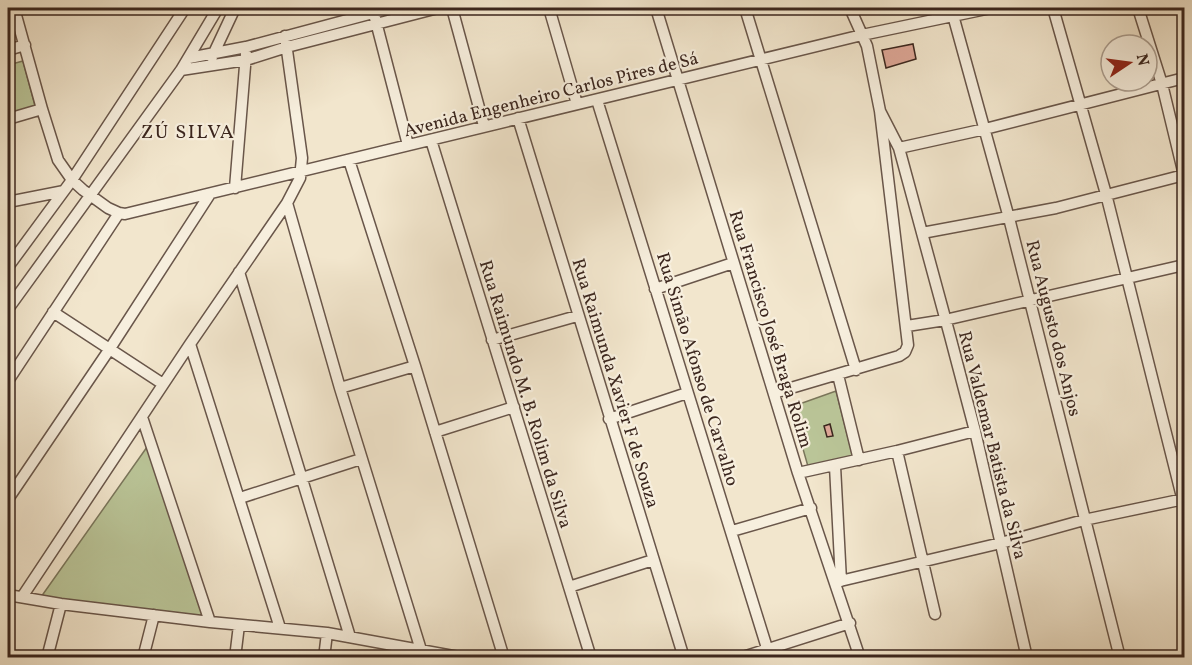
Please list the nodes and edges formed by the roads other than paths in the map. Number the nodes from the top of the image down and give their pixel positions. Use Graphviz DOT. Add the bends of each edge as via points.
graph roads {
  1 [pos="14,8"];
  2 [pos="185,8"];
  3 [pos="218,8"];
  4 [pos="235,8"];
  5 [pos="392,8"];
  6 [pos="438,8"];
  7 [pos="452,8"];
  8 [pos="549,8"];
  9 [pos="656,8"];
  10 [pos="746,8"];
  11 [pos="850,8"];
  12 [pos="991,8"];
  13 [pos="1053,8"];
  14 [pos="1138,8"];
  15 [pos="374,10"];
  16 [pos="953,12"];
  17 [pos="377,24"];
  18 [pos="862,35"];
  19 [pos="286,42"];
  20 [pos="25,45"];
  21 [pos="246,47"];
  22 [pos="8,50"];
  23 [pos="212,54"];
  24 [pos="189,58"];
  25 [pos="760,59"];
  26 [pos="246,60"];
  27 [pos="210,66"];
  28 [pos="181,70"];
  29 [pos="1185,78"];
  30 [pos="677,80"];
  31 [pos="1162,84"];
  32 [pos="597,100"];
  33 [pos="577,104"];
  34 [pos="1080,105"];
  35 [pos="42,109"];
  36 [pos="880,111"];
  37 [pos="518,118"];
  38 [pos="8,119"];
  39 [pos="484,126"];
  40 [pos="985,129"];
  41 [pos="431,140"];
  42 [pos="408,145"];
  43 [pos="899,148"];
  44 [pos="349,160"];
  45 [pos="302,170"];
  46 [pos="1184,175"];
  47 [pos="72,180"];
  48 [pos="235,188"];
  49 [pos="64,191"];
  50 [pos="90,194"];
  51 [pos="210,194"];
  52 [pos="1106,194"];
  53 [pos="8,202"];
  54 [pos="286,203"];
  55 [pos="119,213"];
  56 [pos="1009,218"];
  57 [pos="922,233"];
  58 [pos="733,263"];
  59 [pos="1185,265"];
  60 [pos="8,267"];
  61 [pos="239,272"];
  62 [pos="1126,277"];
  63 [pos="655,289"];
  64 [pos="1030,301"];
  65 [pos="8,309"];
  66 [pos="53,312"];
  67 [pos="577,316"];
  68 [pos="945,320"];
  69 [pos="907,326"];
  70 [pos="492,340"];
  71 [pos="190,344"];
  72 [pos="109,350"];
  73 [pos="415,366"];
  74 [pos="856,370"];
  75 [pos="838,375"];
  76 [pos="8,381"];
  77 [pos="163,384"];
  78 [pos="340,388"];
  79 [pos="687,393"];
  80 [pos="774,393"];
  81 [pos="514,407"];
  82 [pos="142,417"];
  83 [pos="609,419"];
  84 [pos="975,431"];
  85 [pos="435,432"];
  86 [pos="897,451"];
  87 [pos="361,459"];
  88 [pos="859,460"];
  89 [pos="835,466"];
  90 [pos="798,473"];
  91 [pos="301,478"];
  92 [pos="240,498"];
  93 [pos="8,499"];
  94 [pos="1184,502"];
  95 [pos="811,508"];
  96 [pos="1084,520"];
  97 [pos="732,531"];
  98 [pos="1001,543"];
  99 [pos="653,560"];
  100 [pos="924,560"];
  101 [pos="838,581"];
  102 [pos="569,587"];
  103 [pos="8,595"];
  104 [pos="22,597"];
  105 [pos="61,604"];
  106 [pos="935,614"];
  107 [pos="153,615"];
  108 [pos="210,622"];
  109 [pos="850,623"];
  110 [pos="239,624"];
  111 [pos="280,627"];
  112 [pos="327,633"];
  113 [pos="350,636"];
  114 [pos="767,648"];
  115 [pos="420,654"];
  116 [pos="47,657"];
  117 [pos="143,657"];
  118 [pos="235,657"];
  119 [pos="324,657"];
  120 [pos="464,657"];
  121 [pos="504,657"];
  122 [pos="591,657"];
  123 [pos="684,657"];
  124 [pos="740,657"];
  125 [pos="860,657"];
  126 [pos="1027,657"];
  127 [pos="1120,657"];
  1 -- 20 [label="street"];
  2 -- 47 [label="street"];
  3 -- 24 [label="street"];
  4 -- 23 [label="street"];
  5 -- 15 [label="street"];
  6 -- 17 [label="street"];
  7 -- 39 [label="street"];
  8 -- 33 [label="street"];
  9 -- 30 [label="street, Rua Francisco José Braga Rolim"];
  10 -- 25 [label="street"];
  11 -- 18 [label="street"];
  12 -- 16 [label="street, Avenida Engenheiro Carlos Pires de Sá"];
  13 -- 34 [label="street"];
  14 -- 31 [label="street"];
  15 -- 17 [label="street"];
  15 -- 19 [label="street"];
  16 -- 18 [label="street, Avenida Engenheiro Carlos Pires de Sá"];
  16 -- 40 [label="street, Rua Augusto dos Anjos"];
  17 -- 19 [label="street"];
  17 -- 42 [label="street"];
  18 -- 25 [label="street, Avenida Engenheiro Carlos Pires de Sá"];
  18 -- 36 [label="street"];
  19 -- 21 [label="street"];
  19 -- 26 [label="street"];
  19 -- 45 [label="street"];
  20 -- 22 [label="street"];
  20 -- 35 [label="street"];
  21 -- 23 [label="street"];
  21 -- 26 [label="street"];
  23 -- 24 [label="street"];
  23 -- 27 [label="street"];
  24 -- 28 [label="street"];
  25 -- 30 [label="street, Avenida Engenheiro Carlos Pires de Sá"];
  25 -- 74 [label="street"];
  26 -- 27 [label="street"];
  26 -- 48 [label="street"];
  27 -- 28 [label="street"];
  28 -- 50 [label="street"];
  29 -- 31 [label="street"];
  30 -- 32 [label="street, Avenida Engenheiro Carlos Pires de Sá"];
  30 -- 58 [label="street, Rua Francisco José Braga Rolim"];
  31 -- 34 [label="street"];
  31 -- 46 [label="street"];
  32 -- 33 [label="street, Avenida Engenheiro Carlos Pires de Sá"];
  32 -- 63 [label="street, Rua Simão Afonso de Carvalho"];
  33 -- 37 [label="street, Avenida Engenheiro Carlos Pires de Sá"];
  34 -- 40 [label="street"];
  34 -- 52 [label="street"];
  35 -- 38 [label="street"];
  35 -- 47 [label="street" via="54,151"];
  36 -- 43 [label="street"];
  36 -- 69 [label="street"];
  37 -- 39 [label="street, Avenida Engenheiro Carlos Pires de Sá"];
  37 -- 67 [label="street, Rua Raimunda Xavier F de Souza"];
  39 -- 41 [label="street, Avenida Engenheiro Carlos Pires de Sá"];
  40 -- 43 [label="street"];
  40 -- 56 [label="street, Rua Augusto dos Anjos"];
  41 -- 42 [label="street, Avenida Engenheiro Carlos Pires de Sá"];
  41 -- 70 [label="street, Rua Raimundo M. B. Rolim da Silva"];
  42 -- 44 [label="street, Avenida Engenheiro Carlos Pires de Sá"];
  43 -- 57 [label="street"];
  44 -- 45 [label="street, Avenida Engenheiro Carlos Pires de Sá"];
  44 -- 73 [label="street"];
  45 -- 48 [label="street, Avenida Engenheiro Carlos Pires de Sá"];
  45 -- 54 [label="street"];
  46 -- 52 [label="street"];
  47 -- 49 [label="street"];
  47 -- 50 [label="street"];
  48 -- 51 [label="street, Avenida Engenheiro Carlos Pires de Sá"];
  49 -- 53 [label="street"];
  49 -- 60 [label="street"];
  50 -- 55 [label="street"];
  50 -- 65 [label="street"];
  51 -- 55 [label="street, Avenida Engenheiro Carlos Pires de Sá"];
  51 -- 72 [label="street"];
  52 -- 56 [label="street"];
  52 -- 62 [label="street"];
  54 -- 61 [label="street"];
  54 -- 78 [label="street"];
  55 -- 66 [label="street"];
  56 -- 57 [label="street"];
  56 -- 64 [label="street, Rua Augusto dos Anjos"];
  57 -- 68 [label="street"];
  58 -- 63 [label="street"];
  58 -- 80 [label="street, Rua Francisco José Braga Rolim"];
  59 -- 62 [label="street"];
  61 -- 71 [label="street"];
  61 -- 91 [label="street"];
  62 -- 64 [label="street"];
  62 -- 94 [label="street"];
  63 -- 79 [label="street, Rua Simão Afonso de Carvalho"];
  64 -- 68 [label="street"];
  64 -- 96 [label="street, Rua Augusto dos Anjos"];
  66 -- 72 [label="street"];
  66 -- 76 [label="street"];
  67 -- 70 [label="street"];
  67 -- 83 [label="street, Rua Raimunda Xavier F de Souza"];
  68 -- 69 [label="street, Rua Valdemar Batista da Silva"];
  68 -- 84 [label="street, Rua Valdemar Batista da Silva"];
  69 -- 74 [label="street" via="905,352"];
  70 -- 81 [label="street, Rua Raimundo M. B. Rolim da Silva"];
  71 -- 77 [label="street"];
  71 -- 92 [label="street"];
  72 -- 77 [label="street"];
  72 -- 93 [label="street"];
  73 -- 78 [label="street"];
  73 -- 85 [label="street"];
  74 -- 75 [label="street"];
  75 -- 80 [label="street"];
  75 -- 88 [label="street"];
  77 -- 82 [label="street"];
  78 -- 87 [label="street"];
  79 -- 83 [label="street"];
  79 -- 97 [label="street, Rua Simão Afonso de Carvalho"];
  80 -- 90 [label="street, Rua Francisco José Braga Rolim"];
  81 -- 85 [label="street"];
  81 -- 102 [label="street, Rua Raimundo M. B. Rolim da Silva"];
  82 -- 104 [label="street"];
  82 -- 108 [label="street"];
  83 -- 99 [label="street, Rua Raimunda Xavier F de Souza"];
  84 -- 86 [label="street"];
  84 -- 98 [label="street, Rua Valdemar Batista da Silva"];
  85 -- 121 [label="street"];
  86 -- 88 [label="street"];
  86 -- 100 [label="street"];
  87 -- 91 [label="street"];
  87 -- 115 [label="street"];
  88 -- 89 [label="street"];
  89 -- 90 [label="street"];
  89 -- 101 [label="street"];
  90 -- 95 [label="street, Rua Francisco José Braga Rolim"];
  91 -- 92 [label="street"];
  91 -- 113 [label="street"];
  92 -- 111 [label="street"];
  94 -- 96 [label="street"];
  95 -- 97 [label="street"];
  95 -- 101 [label="street, Rua Francisco José Braga Rolim"];
  96 -- 98 [label="street"];
  96 -- 127 [label="street, Rua Augusto dos Anjos"];
  97 -- 114 [label="street, Rua Simão Afonso de Carvalho"];
  98 -- 100 [label="street"];
  98 -- 126 [label="street, Rua Valdemar Batista da Silva"];
  99 -- 102 [label="street"];
  99 -- 123 [label="street, Rua Raimunda Xavier F de Souza"];
  100 -- 101 [label="street"];
  100 -- 106 [label="street"];
  101 -- 109 [label="street, Rua Francisco José Braga Rolim"];
  102 -- 122 [label="street, Rua Raimundo M. B. Rolim da Silva"];
  103 -- 104 [label="street"];
  104 -- 105 [label="street"];
  105 -- 107 [label="street"];
  105 -- 116 [label="street"];
  107 -- 108 [label="street"];
  107 -- 117 [label="street"];
  108 -- 110 [label="street"];
  109 -- 114 [label="street"];
  109 -- 125 [label="street, Rua Francisco José Braga Rolim"];
  110 -- 111 [label="street"];
  110 -- 118 [label="street"];
  111 -- 112 [label="street"];
  112 -- 113 [label="street"];
  112 -- 119 [label="street"];
  113 -- 115 [label="street"];
  114 -- 124 [label="street"];
  115 -- 120 [label="street"];
}
